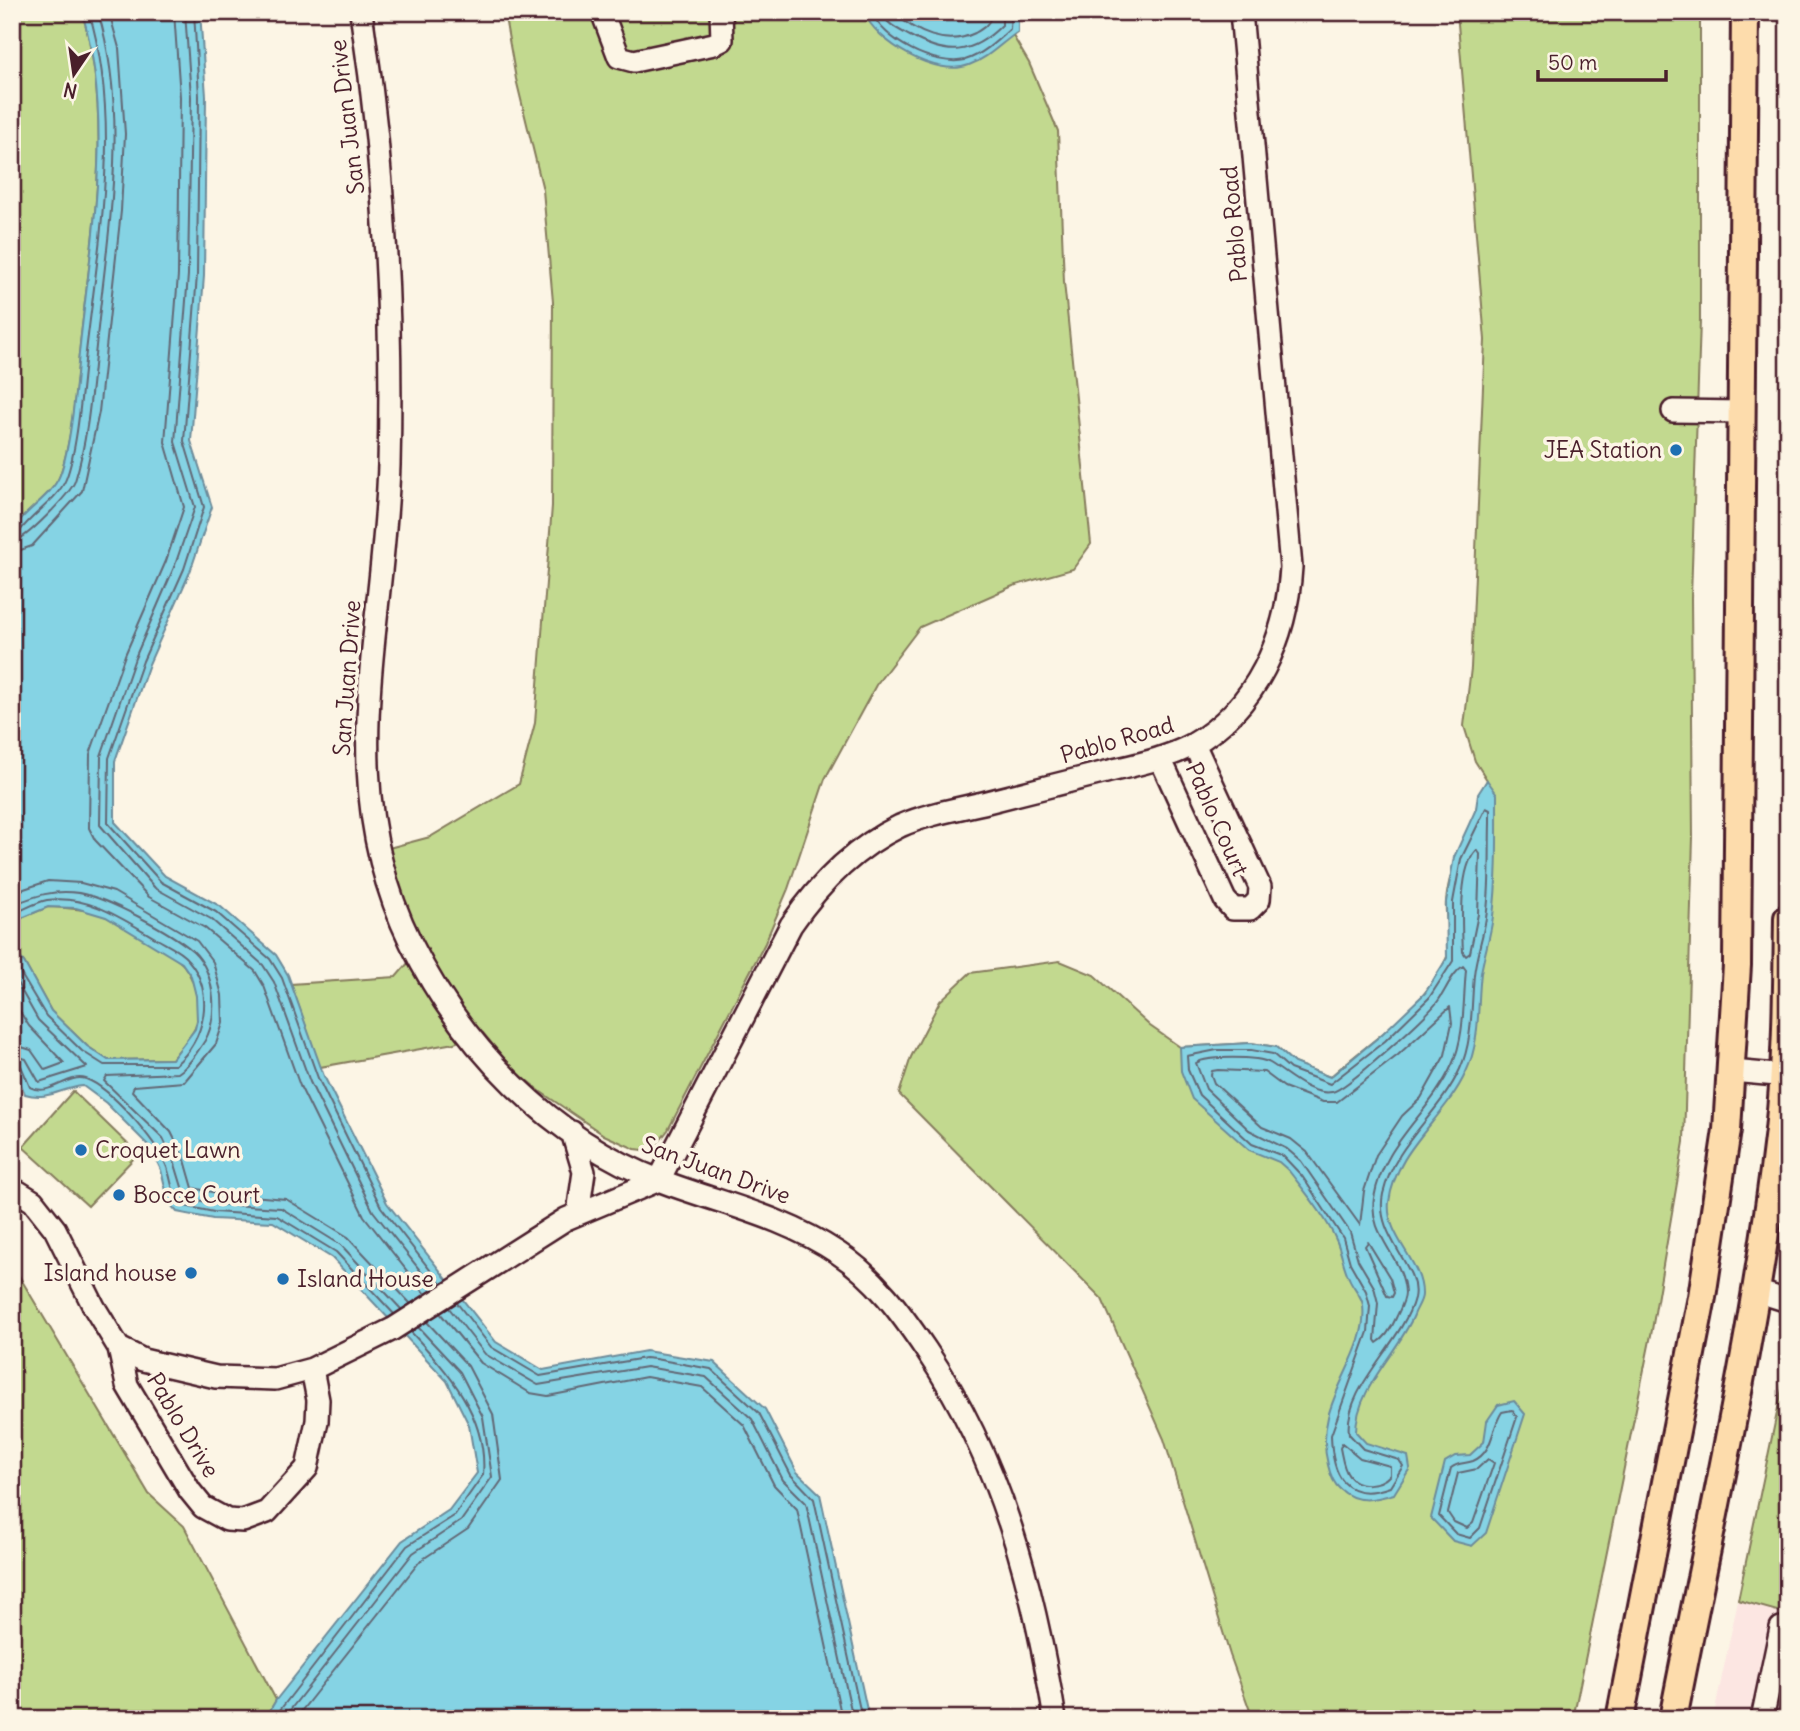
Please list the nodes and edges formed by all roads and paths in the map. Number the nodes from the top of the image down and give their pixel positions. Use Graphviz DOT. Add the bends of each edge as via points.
graph roads {
  1 [pos="361,12"];
  2 [pos="602,12"];
  3 [pos="721,12"];
  4 [pos="1241,12"];
  5 [pos="1745,12"];
  6 [pos="1673,411"];
  7 [pos="1742,412"];
  8 [pos="1194,744"];
  9 [pos="1160,758"];
  10 [pos="1788,918"];
  11 [pos="1732,1071"];
  12 [pos="1785,1076"];
  13 [pos="572,1132"];
  14 [pos="659,1180"];
  15 [pos="12,1188"];
  16 [pos="578,1213"];
  17 [pos="1756,1291"];
  18 [pos="1788,1301"];
  19 [pos="119,1348"];
  20 [pos="312,1369"];
  21 [pos="1640,1622"];
  22 [pos="1781,1628"];
  23 [pos="1055,1719"];
  24 [pos="1620,1719"];
  25 [pos="1632,1719"];
  26 [pos="1673,1719"];
  27 [pos="1762,1719"];
  1 -- 13 [label="street, San Juan Drive" via="381,158 391,355 384,545 365,738 372,819 393,901 448,1009 501,1073"];
  2 -- 3 [label="street" via="619,57 634,61 722,40"];
  4 -- 8 [label="street, Pablo Road" via="1290,589 1278,641 1255,685 1224,720"];
  5 -- 7 [label="main road"];
  6 -- 7 [label="street"];
  7 -- 11 [label="main road"];
  8 -- 9 [label="street, Pablo Road"];
  8 -- 9 [label="street, Pablo Court" via="1260,887 1259,900 1250,909 1233,909 1225,900"];
  9 -- 14 [label="street, Pablo Road" via="928,816 900,826 854,855 830,876 791,925"];
  10 -- 12 [label="main road"];
  11 -- 12 [label="street"];
  11 -- 21 [label="main road" via="1724,1158 1702,1297"];
  12 -- 17 [label="main road"];
  13 -- 14 [label="street, San Juan Drive"];
  13 -- 16 [label="street" via="584,1172"];
  14 -- 16 [label="street"];
  14 -- 23 [label="street, San Juan Drive" via="778,1219 807,1234 865,1274 903,1315 968,1420 1007,1511 1037,1620"];
  15 -- 19 [label="street" via="33,1201 55,1229"];
  16 -- 20 [label="street" via="393,1329"];
  17 -- 18 [label="street"];
  17 -- 26 [label="main road"];
  19 -- 20 [label="street" via="143,1360 216,1377 275,1379"];
  19 -- 20 [label="street, Pablo Drive" via="127,1385 190,1491 204,1507 226,1520 243,1521 267,1512 307,1468 317,1421"];
  21 -- 24 [label="main road"];
  21 -- 25 [label="main road" via="1642,1672"];
  22 -- 27 [label="street"];
}
